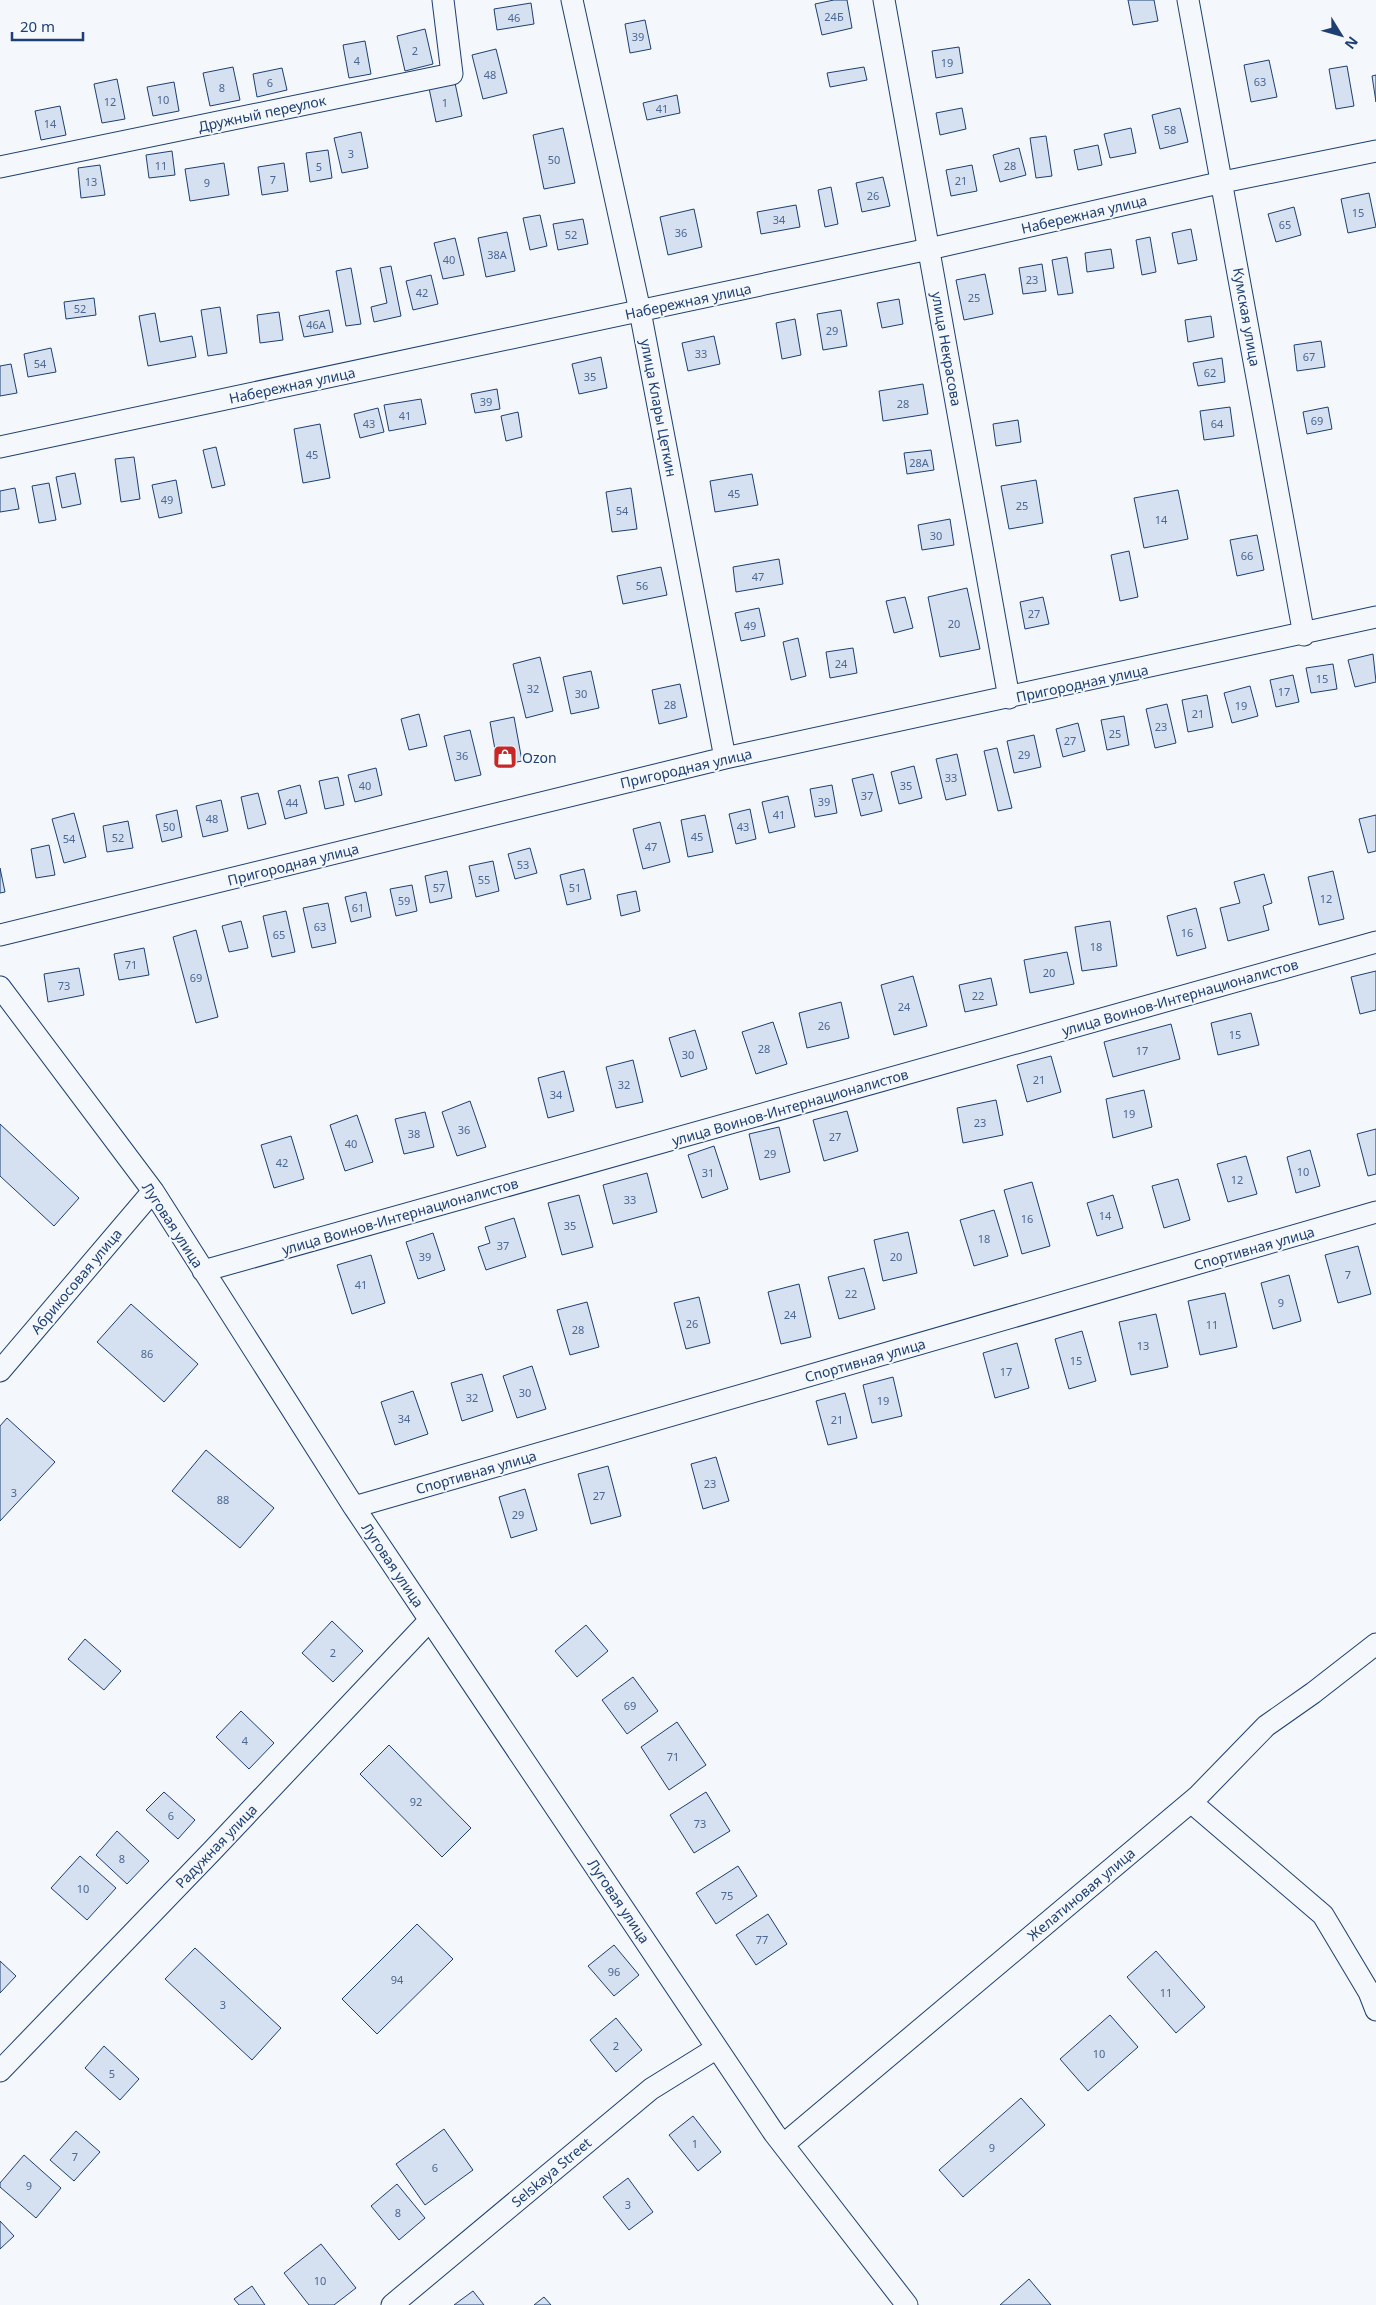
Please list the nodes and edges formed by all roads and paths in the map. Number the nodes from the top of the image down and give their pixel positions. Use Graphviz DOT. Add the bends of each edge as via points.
graph roads {
  1 [pos="443,0"];
  2 [pos="572,0"];
  3 [pos="884,0"];
  4 [pos="1188,0"];
  5 [pos="1376,151"];
  6 [pos="0,168"];
  7 [pos="1223,182"];
  8 [pos="929,249"];
  9 [pos="640,311"];
  10 [pos="0,447"];
  11 [pos="1376,617"];
  12 [pos="1304,634"];
  13 [pos="1009,698"];
  14 [pos="724,758"];
  15 [pos="0,935"];
  16 [pos="1376,942"];
  17 [pos="0,987"];
  18 [pos="152,1191"];
  19 [pos="1376,1212"];
  20 [pos="203,1271"];
  21 [pos="0,1371"];
  22 [pos="354,1507"];
  23 [pos="430,1620"];
  24 [pos="1376,1644"];
  25 [pos="1191,1802"];
  26 [pos="1376,2010"];
  27 [pos="717,2048"];
  28 [pos="0,2071"];
  29 [pos="784,2144"];
  30 [pos="392,2305"];
  31 [pos="907,2305"];
  1 -- 6 [label="street, Дружный переулок" via="452,74"];
  2 -- 9 [label="street, улица Клары Цеткин"];
  3 -- 8 [label="street, улица Некрасова"];
  4 -- 7 [label="street, Кумская улица"];
  5 -- 7 [label="street, Набережная улица"];
  7 -- 8 [label="street, Набережная улица"];
  7 -- 12 [label="street, Кумская улица"];
  8 -- 9 [label="street, Набережная улица"];
  8 -- 13 [label="street, улица Некрасова"];
  9 -- 10 [label="street, Набережная улица"];
  9 -- 14 [label="street, улица Клары Цеткин"];
  11 -- 12 [label="street, Пригородная улица"];
  12 -- 13 [label="street, Пригородная улица"];
  13 -- 14 [label="street, Пригородная улица"];
  14 -- 15 [label="street, Пригородная улица"];
  16 -- 20 [label="street, улица Воинов-Интернационалистов"];
  17 -- 18 [label="street, Луговая улица"];
  18 -- 20 [label="street, Луговая улица"];
  18 -- 21 [label="street, Абрикосовая улица"];
  19 -- 22 [label="street, Спортивная улица"];
  20 -- 22 [label="street, Луговая улица"];
  22 -- 23 [label="street, Луговая улица"];
  23 -- 27 [label="street, Луговая улица"];
  23 -- 28 [label="street, Радужная улица"];
  24 -- 25 [label="street, Желатиновая улица" via="1266,1726"];
  25 -- 26 [label="street" via="1323,1915 1369,1992"];
  25 -- 29 [label="street, Желатиновая улица"];
  27 -- 29 [label="street, Луговая улица"];
  27 -- 30 [label="street, Selskaya Street" via="651,2089"];
  29 -- 31 [label="street, Луговая улица"];
}
